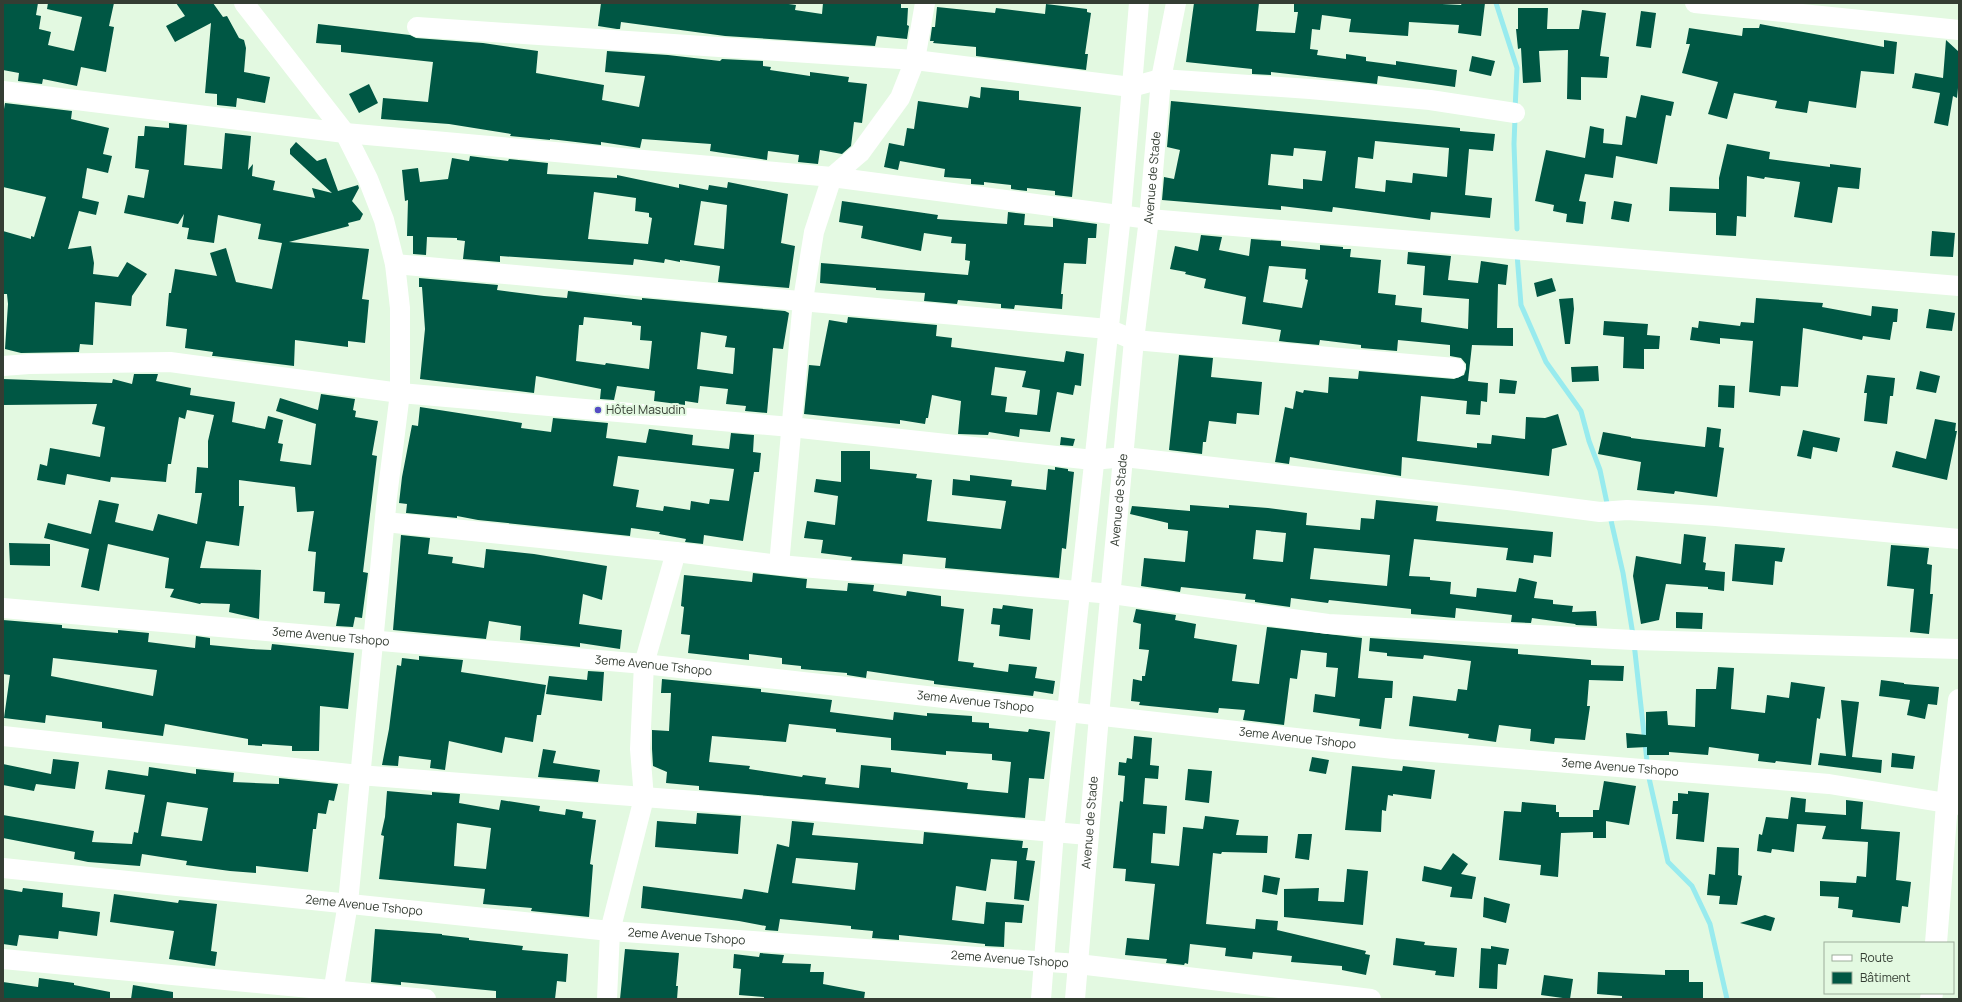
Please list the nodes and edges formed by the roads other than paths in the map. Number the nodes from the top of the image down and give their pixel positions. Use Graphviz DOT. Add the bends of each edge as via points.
graph roads {
  1 [pos="244,3"];
  2 [pos="925,3"];
  3 [pos="1139,3"];
  4 [pos="1176,3"];
  5 [pos="1695,3"];
  6 [pos="417,27"];
  7 [pos="1959,30"];
  8 [pos="915,60"];
  9 [pos="1161,79"];
  10 [pos="1131,87"];
  11 [pos="3,91"];
  12 [pos="1515,113"];
  13 [pos="345,133"];
  14 [pos="832,177"];
  15 [pos="1121,215"];
  16 [pos="1149,219"];
  17 [pos="395,264"];
  18 [pos="1959,286"];
  19 [pos="803,300"];
  20 [pos="1108,328"];
  21 [pos="1134,340"];
  22 [pos="3,366"];
  23 [pos="1454,368"];
  24 [pos="400,393"];
  25 [pos="791,427"];
  26 [pos="1124,458"];
  27 [pos="1093,460"];
  28 [pos="385,522"];
  29 [pos="1959,539"];
  30 [pos="676,552"];
  31 [pos="779,566"];
  32 [pos="1081,590"];
  33 [pos="1112,594"];
  34 [pos="3,608"];
  35 [pos="373,642"];
  36 [pos="1959,649"];
  37 [pos="644,664"];
  38 [pos="1959,700"];
  39 [pos="1068,712"];
  40 [pos="1099,716"];
  41 [pos="3,736"];
  42 [pos="359,775"];
  43 [pos="644,798"];
  44 [pos="1953,804"];
  45 [pos="1054,832"];
  46 [pos="1088,835"];
  47 [pos="3,868"];
  48 [pos="348,903"];
  49 [pos="610,931"];
  50 [pos="1936,942"];
  51 [pos="3,959"];
  52 [pos="1044,961"];
  53 [pos="1078,964"];
  54 [pos="332,995"];
  55 [pos="426,999"];
  56 [pos="607,999"];
  57 [pos="1041,999"];
  58 [pos="1075,999"];
  59 [pos="1371,999"];
  1 -- 13 [label="street"];
  2 -- 8 [label="street"];
  3 -- 10 [label="street"];
  4 -- 9 [label="street, Avenue de Stade"];
  5 -- 7 [label="street"];
  6 -- 8 [label="street"];
  8 -- 10 [label="street"];
  8 -- 14 [label="street" via="900,98 860,153"];
  9 -- 10 [label="street"];
  9 -- 12 [label="street" via="1400,97"];
  9 -- 16 [label="street, Avenue de Stade"];
  10 -- 15 [label="street"];
  11 -- 13 [label="street"];
  13 -- 14 [label="street"];
  13 -- 17 [label="street" via="368,179 381,213"];
  14 -- 15 [label="street"];
  14 -- 19 [label="street" via="814,232"];
  15 -- 16 [label="street"];
  15 -- 20 [label="street"];
  16 -- 18 [label="street"];
  16 -- 21 [label="street, Avenue de Stade"];
  17 -- 19 [label="street"];
  17 -- 24 [label="street" via="400,308"];
  19 -- 20 [label="street"];
  19 -- 25 [label="street"];
  20 -- 21 [label="street"];
  20 -- 27 [label="street"];
  21 -- 23 [label="street"];
  21 -- 26 [label="street, Avenue de Stade"];
  22 -- 24 [label="street" via="170,362"];
  24 -- 25 [label="street"];
  24 -- 28 [label="street"];
  25 -- 27 [label="street"];
  25 -- 31 [label="street"];
  26 -- 27 [label="street"];
  26 -- 29 [label="street" via="1600,512 1627,510 1716,516"];
  26 -- 33 [label="street, Avenue de Stade"];
  27 -- 32 [label="street"];
  28 -- 30 [label="street"];
  28 -- 35 [label="street"];
  30 -- 31 [label="street"];
  30 -- 37 [label="street"];
  31 -- 32 [label="street"];
  32 -- 33 [label="street"];
  32 -- 39 [label="street"];
  33 -- 36 [label="street" via="1328,624 1634,640"];
  33 -- 40 [label="street, Avenue de Stade"];
  34 -- 35 [label="street, 3eme Avenue Tshopo"];
  35 -- 37 [label="street, 3eme Avenue Tshopo"];
  35 -- 42 [label="street"];
  37 -- 39 [label="street, 3eme Avenue Tshopo"];
  37 -- 43 [label="street" via="640,749"];
  38 -- 44 [label="highway"];
  39 -- 40 [label="street, 3eme Avenue Tshopo"];
  39 -- 45 [label="street"];
  40 -- 44 [label="street, 3eme Avenue Tshopo" via="1394,749 1829,784"];
  40 -- 46 [label="street, Avenue de Stade"];
  41 -- 42 [label="street"];
  42 -- 43 [label="street"];
  42 -- 48 [label="street"];
  43 -- 45 [label="street"];
  43 -- 49 [label="street"];
  44 -- 50 [label="highway"];
  45 -- 46 [label="street"];
  45 -- 52 [label="street"];
  46 -- 53 [label="street, Avenue de Stade"];
  47 -- 48 [label="street, 2eme Avenue Tshopo"];
  48 -- 49 [label="street, 2eme Avenue Tshopo"];
  48 -- 54 [label="street"];
  49 -- 52 [label="street, 2eme Avenue Tshopo"];
  49 -- 56 [label="street"];
  51 -- 54 [label="street"];
  52 -- 53 [label="street, 2eme Avenue Tshopo"];
  52 -- 57 [label="street"];
  53 -- 58 [label="street, Avenue de Stade"];
  53 -- 59 [label="street, 2eme Avenue Tshopo"];
  54 -- 55 [label="street"];
}
